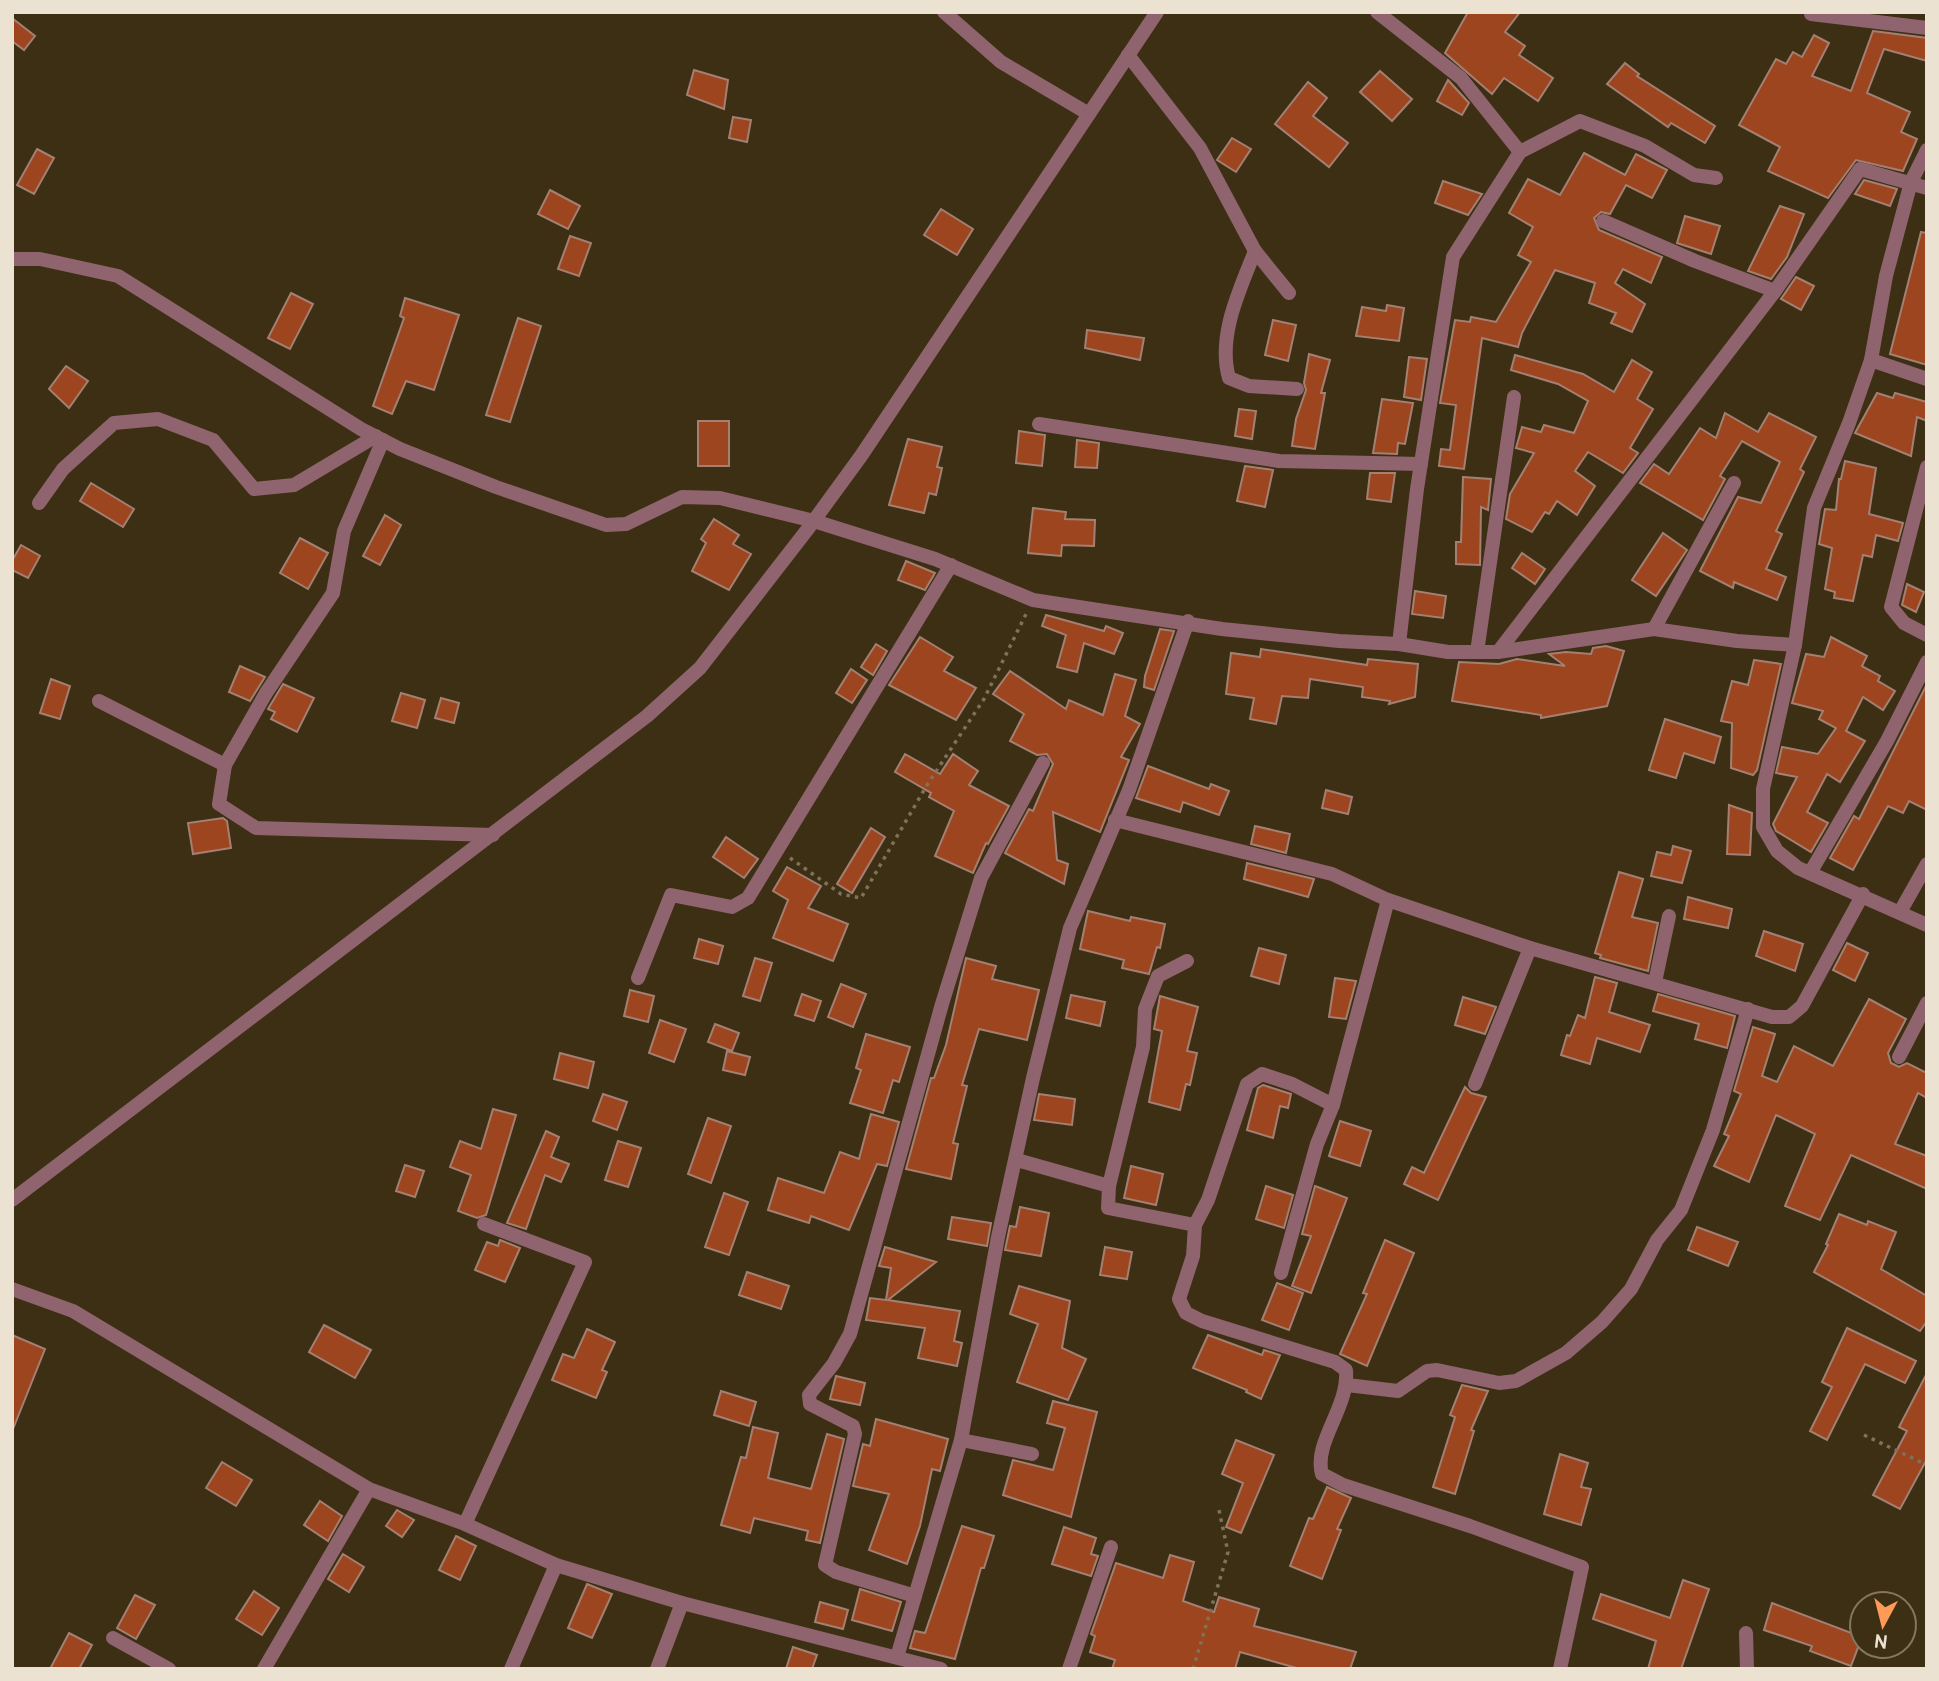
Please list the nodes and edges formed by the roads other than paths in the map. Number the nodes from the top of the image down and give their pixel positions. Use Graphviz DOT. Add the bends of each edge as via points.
graph roads {
  1 [pos="944,12"];
  2 [pos="1157,12"];
  3 [pos="1377,12"];
  4 [pos="1811,14"];
  5 [pos="1927,28"];
  6 [pos="1128,55"];
  7 [pos="1089,114"];
  8 [pos="1927,150"];
  9 [pos="1520,152"];
  10 [pos="1716,178"];
  11 [pos="1911,182"];
  12 [pos="1927,188"];
  13 [pos="1603,220"];
  14 [pos="1255,251"];
  15 [pos="12,260"];
  16 [pos="1775,290"];
  17 [pos="1289,293"];
  18 [pos="1871,360"];
  19 [pos="1927,379"];
  20 [pos="1297,388"];
  21 [pos="1514,397"];
  22 [pos="1038,424"];
  23 [pos="379,438"];
  24 [pos="1421,464"];
  25 [pos="1927,467"];
  26 [pos="1734,483"];
  27 [pos="39,503"];
  28 [pos="814,520"];
  29 [pos="951,565"];
  30 [pos="1188,621"];
  31 [pos="1654,629"];
  32 [pos="1927,635"];
  33 [pos="1399,644"];
  34 [pos="1795,645"];
  35 [pos="1477,652"];
  36 [pos="1498,652"];
  37 [pos="1927,662"];
  38 [pos="99,701"];
  39 [pos="1043,763"];
  40 [pos="225,765"];
  41 [pos="1115,820"];
  42 [pos="493,835"];
  43 [pos="1927,864"];
  44 [pos="1811,873"];
  45 [pos="1863,894"];
  46 [pos="1388,900"];
  47 [pos="1900,912"];
  48 [pos="1669,916"];
  49 [pos="1927,925"];
  50 [pos="1530,948"];
  51 [pos="1187,961"];
  52 [pos="638,978"];
  53 [pos="1655,982"];
  54 [pos="1927,1003"];
  55 [pos="1748,1009"];
  56 [pos="1899,1057"];
  57 [pos="1475,1084"];
  58 [pos="1333,1105"];
  59 [pos="1017,1160"];
  60 [pos="1108,1186"];
  61 [pos="12,1200"];
  62 [pos="484,1224"];
  63 [pos="1195,1225"];
  64 [pos="1281,1273"];
  65 [pos="12,1289"];
  66 [pos="1347,1385"];
  67 [pos="961,1440"];
  68 [pos="1032,1454"];
  69 [pos="369,1489"];
  70 [pos="466,1524"];
  71 [pos="1111,1546"];
  72 [pos="556,1565"];
  73 [pos="915,1596"];
  74 [pos="681,1603"];
  75 [pos="1746,1633"];
  76 [pos="113,1638"];
  77 [pos="897,1657"];
  78 [pos="169,1669"];
  79 [pos="264,1669"];
  80 [pos="511,1669"];
  81 [pos="657,1669"];
  82 [pos="941,1669"];
  83 [pos="1069,1669"];
  84 [pos="1560,1669"];
  85 [pos="1747,1669"];
  1 -- 7 [label="street" via="1001,62"];
  2 -- 6 [label="street"];
  3 -- 9 [label="street" via="1461,78"];
  4 -- 5 [label="street"];
  6 -- 7 [label="street"];
  6 -- 14 [label="street" via="1199,148"];
  7 -- 28 [label="street"];
  8 -- 11 [label="street"];
  9 -- 10 [label="street" via="1580,121 1645,146 1694,175"];
  9 -- 24 [label="street" via="1453,257"];
  11 -- 12 [label="street"];
  11 -- 16 [label="street" via="1860,169"];
  11 -- 18 [label="street" via="1886,276"];
  13 -- 16 [label="street"];
  14 -- 17 [label="street"];
  14 -- 20 [label="street" via="1230,316 1229,378 1249,386"];
  15 -- 23 [label="street" via="40,260 118,276"];
  16 -- 36 [label="street"];
  18 -- 19 [label="street"];
  18 -- 34 [label="street" via="1814,508"];
  21 -- 35 [label="street"];
  22 -- 24 [label="street" via="1279,461"];
  23 -- 27 [label="street" via="294,485 254,489 213,440 158,419 114,424 63,469"];
  23 -- 28 [label="street" via="496,487 606,525 626,523 682,497 720,498"];
  23 -- 40 [label="street" via="344,531 333,593 266,693"];
  24 -- 33 [label="street"];
  25 -- 32 [label="street" via="1891,607 1904,622"];
  26 -- 31 [label="street"];
  28 -- 29 [label="street"];
  28 -- 42 [label="street" via="700,668 647,716"];
  29 -- 30 [label="street" via="1033,600"];
  29 -- 52 [label="street" via="748,898 732,906 671,895"];
  30 -- 33 [label="street" via="1222,629"];
  30 -- 41 [label="street"];
  31 -- 34 [label="street"];
  31 -- 36 [label="street"];
  33 -- 35 [label="street"];
  34 -- 44 [label="street" via="1763,789 1763,827 1777,851"];
  35 -- 36 [label="street"];
  37 -- 44 [label="street"];
  38 -- 40 [label="street"];
  39 -- 73 [label="street" via="981,878 850,1334 809,1395 810,1404 853,1426 855,1434 825,1564 836,1572"];
  40 -- 42 [label="street" via="219,804 256,828"];
  41 -- 46 [label="street" via="1332,874"];
  41 -- 59 [label="street" via="1070,928"];
  42 -- 61 [label="street"];
  43 -- 47 [label="street"];
  44 -- 45 [label="street"];
  45 -- 47 [label="street"];
  45 -- 55 [label="street" via="1802,1006 1789,1017"];
  46 -- 50 [label="street"];
  46 -- 58 [label="street"];
  47 -- 49 [label="street"];
  48 -- 53 [label="street"];
  50 -- 53 [label="street"];
  50 -- 57 [label="street"];
  51 -- 60 [label="street" via="1158,976 1145,1009 1143,1046"];
  53 -- 55 [label="street"];
  54 -- 56 [label="street"];
  55 -- 66 [label="street" via="1713,1130 1681,1210 1657,1240 1631,1289 1602,1322 1566,1353 1516,1381 1499,1383 1437,1370 1427,1371 1398,1391"];
  58 -- 63 [label="street" via="1262,1074 1247,1084 1208,1200"];
  58 -- 64 [label="street" via="1317,1144"];
  59 -- 60 [label="street"];
  59 -- 67 [label="street" via="998,1237"];
  60 -- 63 [label="street" via="1108,1208"];
  62 -- 70 [label="street" via="585,1262"];
  63 -- 66 [label="street" via="1193,1256 1179,1299 1186,1313 1335,1362 1346,1370"];
  65 -- 69 [label="street" via="73,1311"];
  66 -- 84 [label="street" via="1318,1461 1322,1474 1582,1567"];
  67 -- 68 [label="street"];
  67 -- 73 [label="street"];
  69 -- 70 [label="street"];
  69 -- 79 [label="street"];
  70 -- 72 [label="street"];
  71 -- 83 [label="street"];
  72 -- 74 [label="street"];
  72 -- 80 [label="street"];
  73 -- 77 [label="street"];
  74 -- 77 [label="street"];
  74 -- 81 [label="street"];
  75 -- 85 [label="street"];
  76 -- 78 [label="street"];
  77 -- 82 [label="street"];
}
